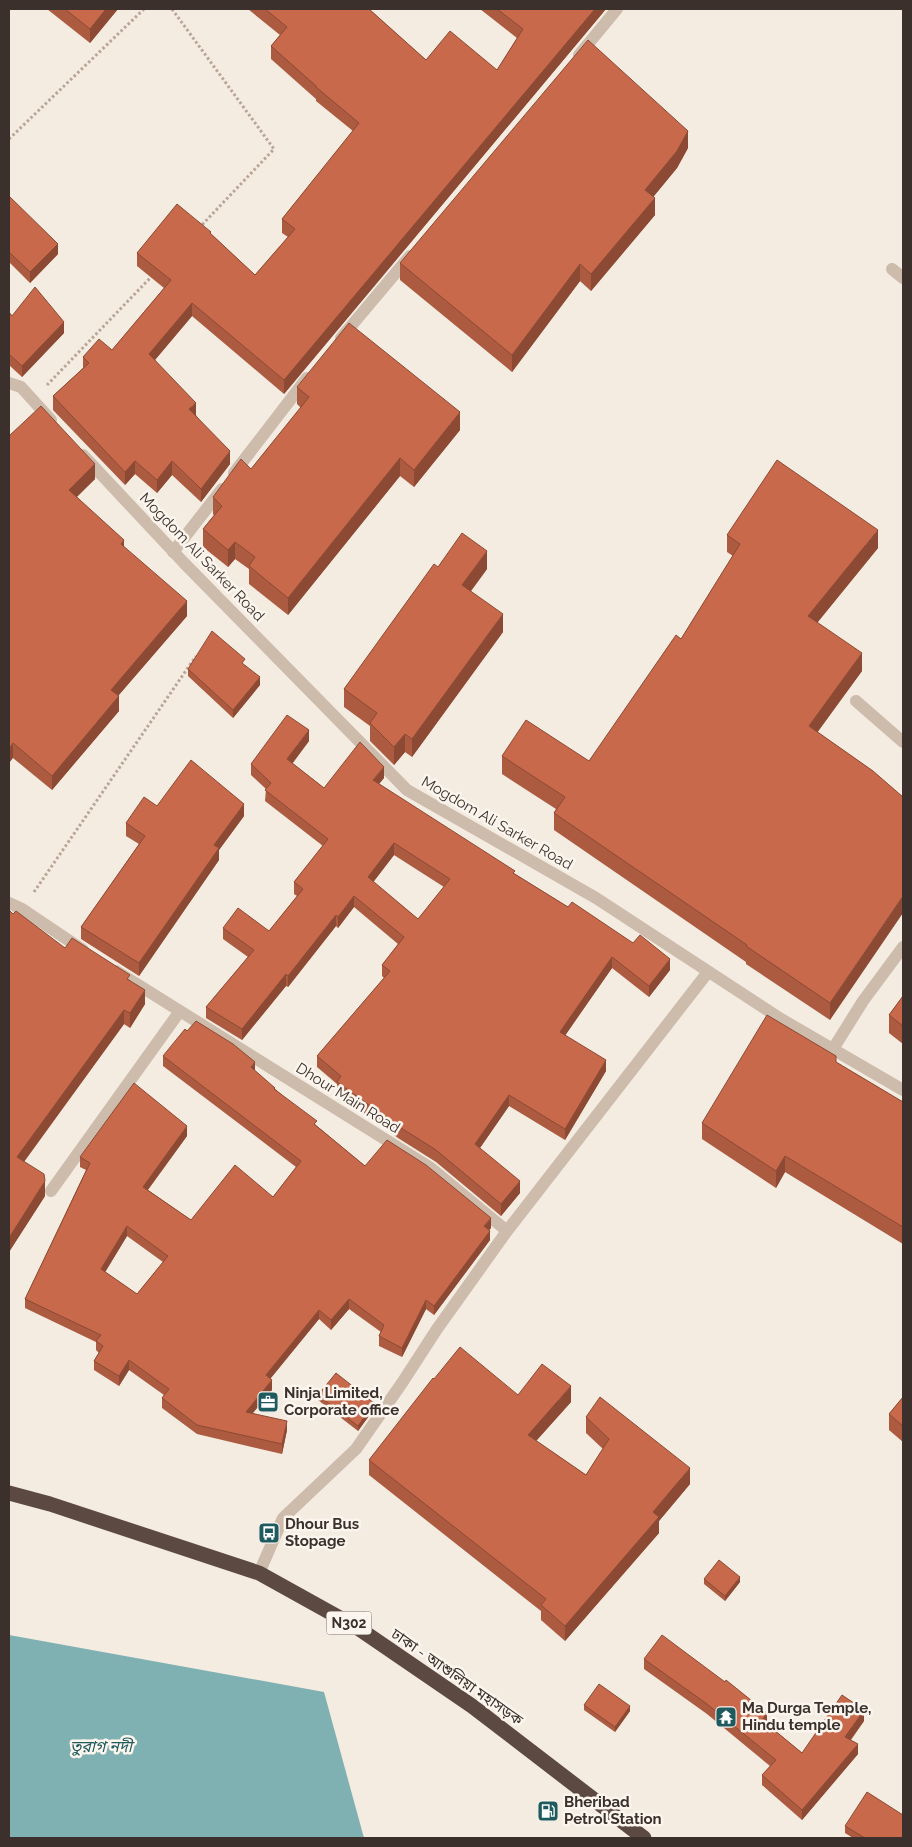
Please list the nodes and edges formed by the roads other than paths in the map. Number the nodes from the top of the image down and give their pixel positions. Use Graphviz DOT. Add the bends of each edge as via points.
graph roads {
  1 [pos="617,9"];
  2 [pos="574,61"];
  3 [pos="418,246"];
  4 [pos="892,269"];
  5 [pos="903,278"];
  6 [pos="333,348"];
  7 [pos="315,368"];
  8 [pos="9,383"];
  9 [pos="58,428"];
  10 [pos="77,448"];
  11 [pos="173,552"];
  12 [pos="856,701"];
  13 [pos="903,742"];
  14 [pos="9,903"];
  15 [pos="903,947"];
  16 [pos="708,972"];
  17 [pos="180,1011"];
  18 [pos="833,1049"];
  19 [pos="903,1090"];
  20 [pos="51,1191"];
  21 [pos="507,1231"];
  22 [pos="9,1493"];
  23 [pos="259,1573"];
  24 [pos="644,1838"];
  1 -- 2 [label="street"];
  3 -- 6 [label="street"];
  4 -- 5 [label="street"];
  7 -- 11 [label="street"];
  8 -- 9 [label="street" via="20,387"];
  10 -- 11 [label="street, Mogdom Ali Sarker Road"];
  11 -- 16 [label="street, Mogdom Ali Sarker Road" via="407,790 596,898"];
  12 -- 13 [label="street"];
  14 -- 17 [label="street, Dhour Main Road"];
  15 -- 18 [label="street"];
  16 -- 18 [label="street, Mogdom Ali Sarker Road"];
  16 -- 21 [label="street"];
  17 -- 20 [label="street"];
  17 -- 21 [label="street, Dhour Main Road" via="431,1168"];
  18 -- 19 [label="street, Mogdom Ali Sarker Road"];
  21 -- 23 [label="street" via="356,1448 283,1518"];
  22 -- 23 [label="highway, ঢাকা - আশুলিয়া মহাসড়ক / N302"];
  23 -- 24 [label="highway, ঢাকা - আশুলিয়া মহাসড়ক / N302" via="358,1628 472,1706"];
}
